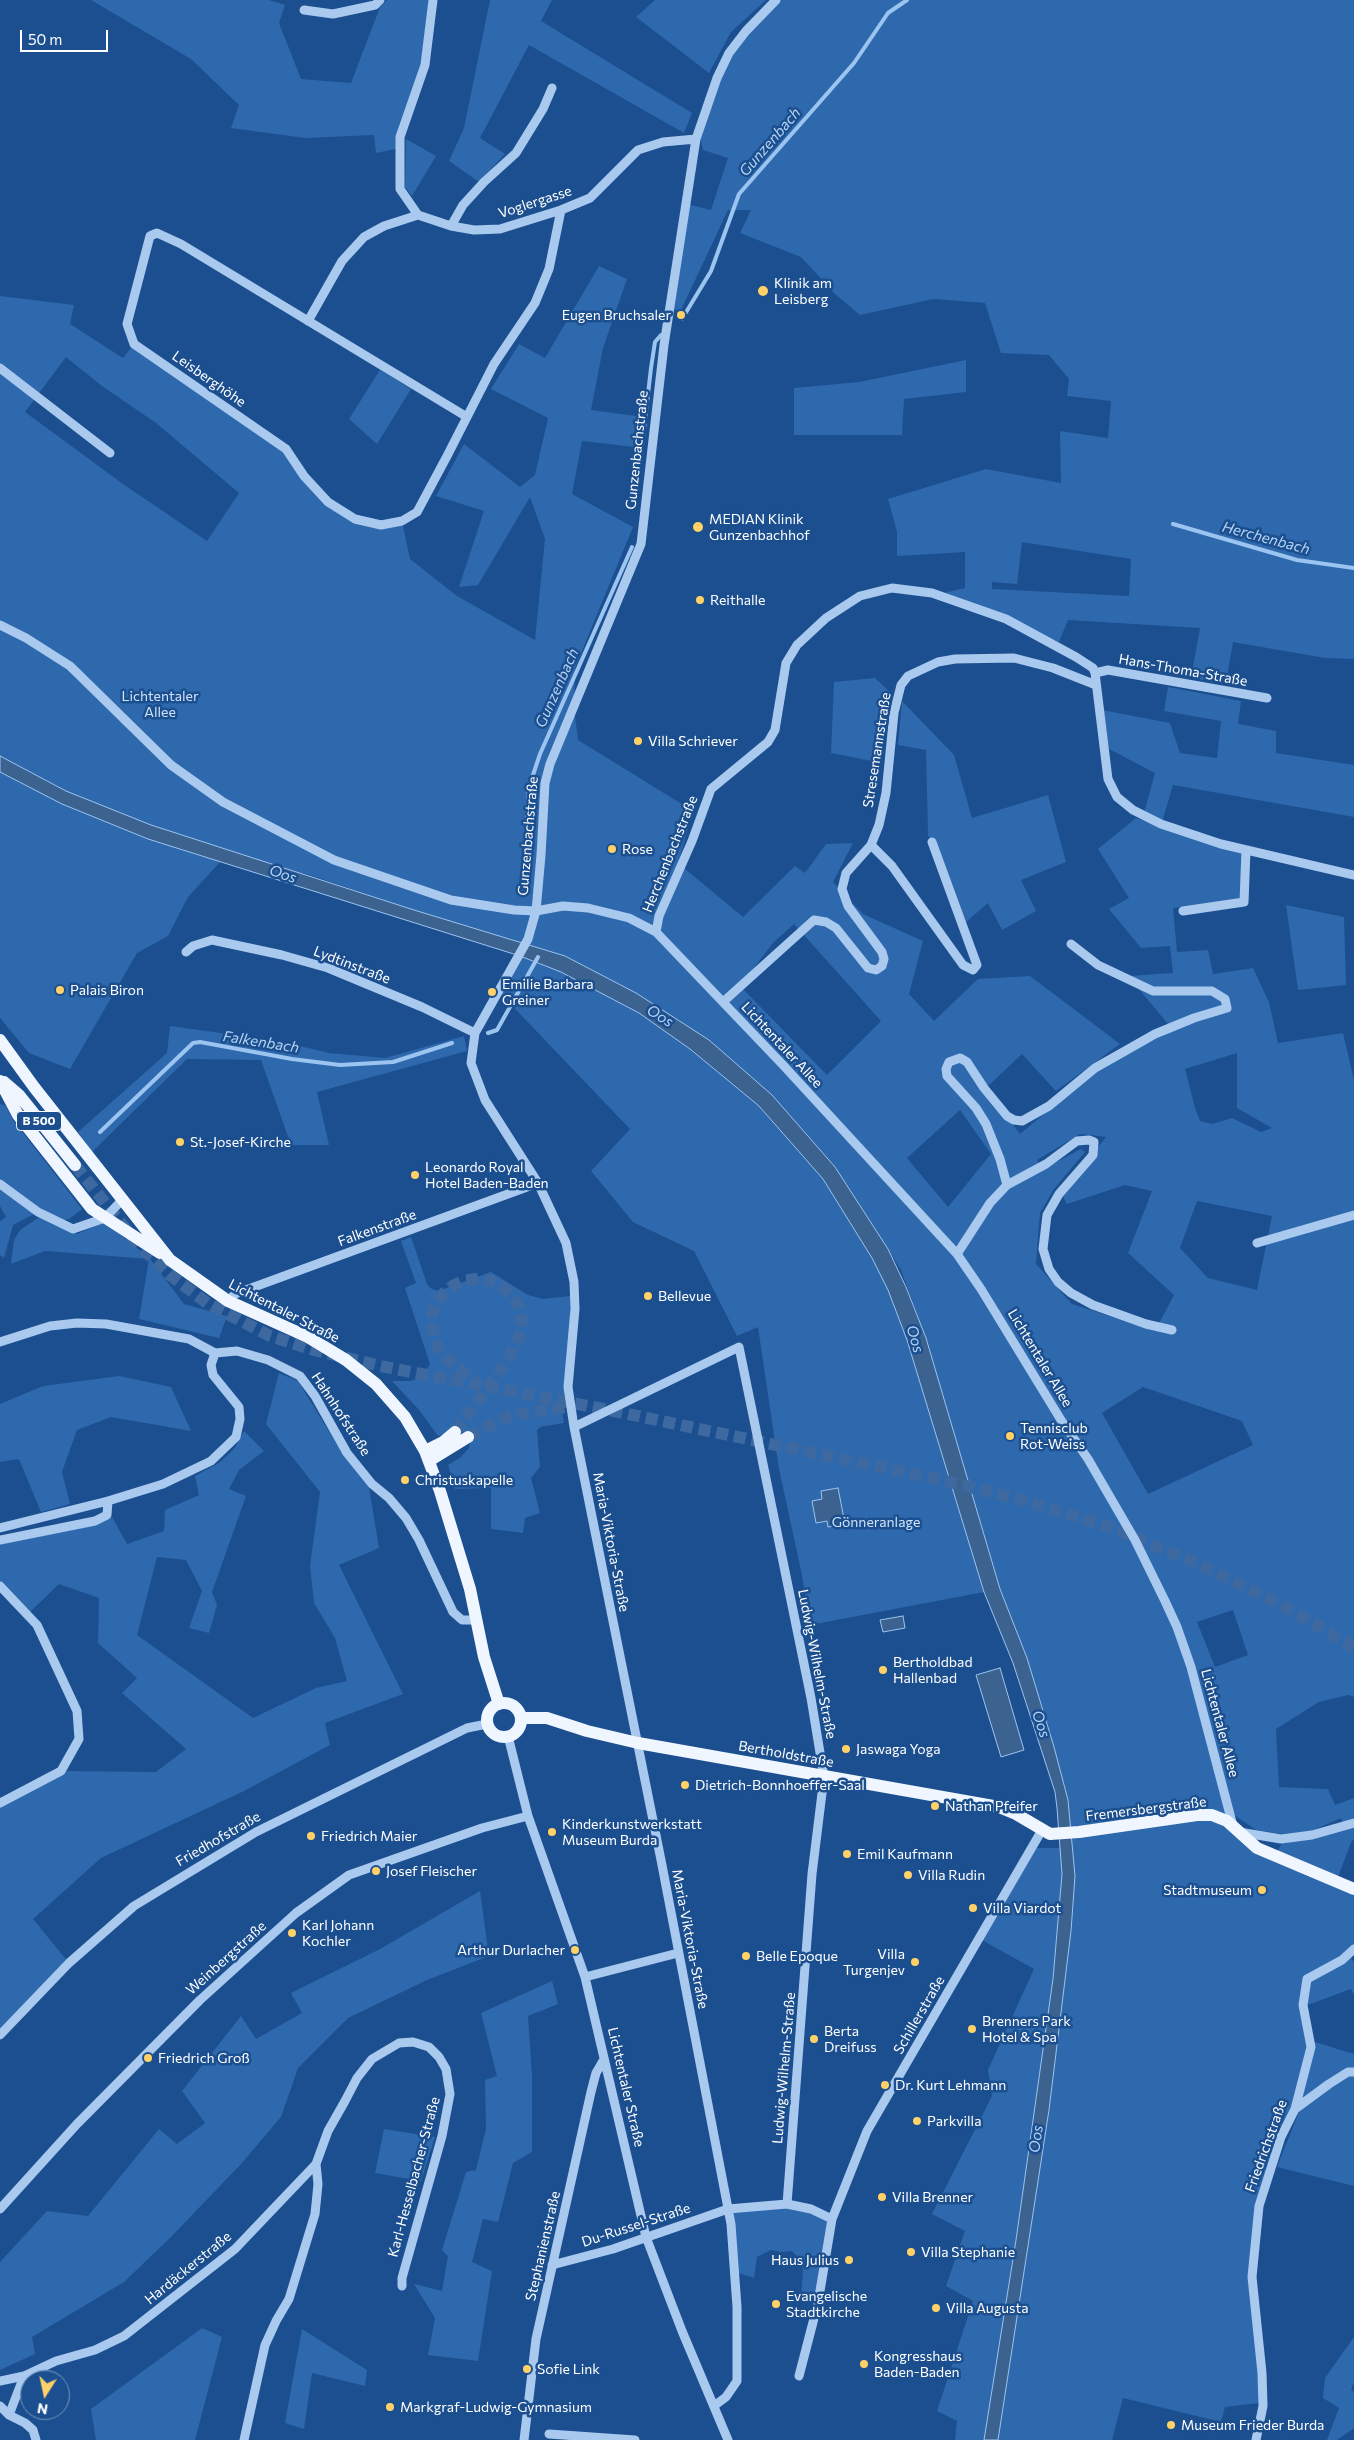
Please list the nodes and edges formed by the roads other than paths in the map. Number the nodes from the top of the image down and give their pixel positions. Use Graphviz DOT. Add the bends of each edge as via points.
graph roads {
  1 [pos="380,0"];
  2 [pos="433,0"];
  3 [pos="776,0"];
  4 [pos="304,10"];
  5 [pos="552,88"];
  6 [pos="696,139"];
  7 [pos="562,210"];
  8 [pos="418,215"];
  9 [pos="451,226"];
  10 [pos="308,321"];
  11 [pos="0,368"];
  12 [pos="467,417"];
  13 [pos="110,452"];
  14 [pos="0,626"];
  15 [pos="1095,672"];
  16 [pos="1096,685"];
  17 [pos="1267,698"];
  18 [pos="932,842"];
  19 [pos="871,845"];
  20 [pos="1246,850"];
  21 [pos="1354,875"];
  22 [pos="536,911"];
  23 [pos="1183,911"];
  24 [pos="656,932"];
  25 [pos="1071,944"];
  26 [pos="186,952"];
  27 [pos="723,1002"];
  28 [pos="476,1033"];
  29 [pos="0,1040"];
  30 [pos="0,1080"];
  31 [pos="75,1165"];
  32 [pos="538,1183"];
  33 [pos="0,1184"];
  34 [pos="1007,1185"];
  35 [pos="122,1200"];
  36 [pos="1354,1214"];
  37 [pos="105,1218"];
  38 [pos="1257,1243"];
  39 [pos="957,1254"];
  40 [pos="170,1260"];
  41 [pos="228,1301"];
  42 [pos="1172,1330"];
  43 [pos="0,1342"];
  44 [pos="215,1353"];
  45 [pos="574,1427"];
  46 [pos="455,1432"];
  47 [pos="468,1437"];
  48 [pos="427,1456"];
  49 [pos="108,1501"];
  50 [pos="0,1528"];
  51 [pos="0,1540"];
  52 [pos="0,1586"];
  53 [pos="476,1620"];
  54 [pos="499,1704"];
  55 [pos="521,1718"];
  56 [pos="487,1724"];
  57 [pos="508,1736"];
  58 [pos="638,1743"];
  59 [pos="824,1777"];
  60 [pos="0,1803"];
  61 [pos="528,1816"];
  62 [pos="1354,1823"];
  63 [pos="1235,1829"];
  64 [pos="1042,1830"];
  65 [pos="1072,1833"];
  66 [pos="1354,1889"];
  67 [pos="1354,1949"];
  68 [pos="678,1953"];
  69 [pos="584,1977"];
  70 [pos="1,2034"];
  71 [pos="604,2061"];
  72 [pos="1354,2072"];
  73 [pos="1295,2109"];
  74 [pos="328,2131"];
  75 [pos="316,2164"];
  76 [pos="786,2204"];
  77 [pos="0,2209"];
  78 [pos="728,2209"];
  79 [pos="832,2219"];
  80 [pos="646,2237"];
  81 [pos="552,2265"];
  82 [pos="402,2286"];
  83 [pos="37,2370"];
  84 [pos="798,2376"];
  85 [pos="20,2377"];
  86 [pos="0,2381"];
  87 [pos="20,2384"];
  88 [pos="0,2406"];
  89 [pos="714,2406"];
  90 [pos="4,2416"];
  91 [pos="549,2434"];
  92 [pos="36,2440"];
  93 [pos="244,2440"];
  94 [pos="524,2440"];
  95 [pos="635,2440"];
  96 [pos="728,2440"];
  97 [pos="1256,2440"];
  1 -- 4 [label="street" via="375,5 334,14"];
  2 -- 8 [label="street" via="425,65 400,137 400,189"];
  3 -- 6 [label="street, Gunzenbachstraße" via="728,53"];
  5 -- 9 [label="street" via="516,153 468,200"];
  6 -- 7 [label="street, Voglergasse" via="663,142 638,150 590,198"];
  6 -- 22 [label="street, Gunzenbachstraße" via="664,345 641,544 550,764 545,783"];
  7 -- 9 [label="street, Voglergasse" via="500,229 474,230"];
  7 -- 12 [label="street, Leisberghöhe" via="549,269 536,303 494,364"];
  8 -- 9 [label="street, Voglergasse"];
  8 -- 10 [label="street" via="384,226 364,237 342,261"];
  10 -- 12 [label="street, Leisberghöhe"];
  10 -- 12 [label="street, Leisberghöhe" via="156,230 146,246 127,324 134,344 286,449 304,476 328,502 355,519 381,525 402,521 417,512"];
  11 -- 13 [label="street"];
  14 -- 22 [label="street, Lichtentaler Allee" via="70,666 171,765 223,802 334,860 410,888 472,904"];
  15 -- 16 [label="street"];
  15 -- 17 [label="street, Hans-Thoma-Straße" via="1108,670"];
  15 -- 24 [label="street, Herchenbachstraße" via="1088,664 1006,619 932,593 892,588 860,596 826,618 790,656 780,686 775,730 768,742 711,789 659,916"];
  16 -- 19 [label="street, Stresemannstraße" via="1053,668 1014,658 955,659 938,662 908,676 897,698 886,793"];
  16 -- 20 [label="street" via="1108,779 1122,803 1161,824"];
  18 -- 19 [label="street" via="977,964 972,970 963,965 892,866"];
  19 -- 27 [label="street, Stresemannstraße" via="851,866 842,889 848,906 882,952 884,963 880,968 868,968 832,925 814,920"];
  20 -- 21 [label="street"];
  20 -- 23 [label="street" via="1244,902"];
  22 -- 24 [label="street, Lichtentaler Allee" via="563,906 600,910 629,918"];
  22 -- 28 [label="street, Maria-Viktoria-Straße" via="520,956"];
  24 -- 27 [label="street, Lichtentaler Allee"];
  25 -- 34 [label="street" via="1098,965 1153,991 1212,991 1225,999 1227,1008 1155,1034 1095,1068 1049,1106 1022,1121 1007,1116 967,1062 960,1058 949,1062 947,1076 986,1124"];
  26 -- 28 [label="street, Lydtinstraße" via="193,946 212,940 328,968"];
  27 -- 39 [label="street, Lichtentaler Allee"];
  28 -- 32 [label="street, Maria-Viktoria-Straße" via="472,1063 485,1100"];
  29 -- 35 [label="main road, Lichtentaler Straße"];
  30 -- 31 [label="main road, B 500" via="19,1095"];
  30 -- 37 [label="main road" via="18,1115 92,1209"];
  32 -- 41 [label="street, Falkenstraße" via="235,1294"];
  32 -- 45 [label="street, Maria-Viktoria-Straße" via="566,1243 574,1282 575,1309 568,1387"];
  33 -- 37 [label="street" via="38,1212 73,1229"];
  34 -- 39 [label="street" via="990,1203"];
  34 -- 42 [label="street" via="1046,1164 1077,1142 1094,1142 1093,1155 1047,1215 1043,1249 1049,1269 1071,1293 1092,1305"];
  35 -- 37 [label="street"];
  35 -- 40 [label="main road, Lichtentaler Straße"];
  36 -- 38 [label="street"];
  37 -- 40 [label="main road"];
  39 -- 63 [label="street, Lichtentaler Allee" via="1088,1459 1135,1540 1165,1601 1191,1667"];
  40 -- 41 [label="main road, Lichtentaler Straße"];
  41 -- 48 [label="main road, Lichtentaler Straße" via="308,1337 346,1360 390,1399 405,1417"];
  43 -- 44 [label="street" via="50,1326 106,1324 189,1339"];
  44 -- 49 [label="street" via="211,1365 213,1375 239,1407 236,1437 211,1462 163,1484"];
  44 -- 53 [label="street, Hahnhofstraße" via="237,1351 268,1360 300,1376 347,1453 406,1518 453,1612 462,1620"];
  45 -- 58 [label="street, Maria-Viktoria-Straße"];
  45 -- 59 [label="street, Ludwig-Wilhelm-Straße" via="739,1347"];
  46 -- 48 [label="main road"];
  47 -- 48 [label="main road"];
  48 -- 53 [label="main road, Lichtentaler Straße" via="470,1590"];
  49 -- 50 [label="street"];
  49 -- 51 [label="street" via="107,1515 95,1521"];
  52 -- 60 [label="street" via="37,1624 77,1712 79,1739 61,1771"];
  53 -- 54 [label="main road, Lichtentaler Straße"];
  54 -- 55 [label="main road" via="510,1705"];
  54 -- 56 [label="main road" via="488,1714"];
  55 -- 57 [label="main road" via="516,1732"];
  55 -- 58 [label="main road, Bertholdstraße" via="547,1718"];
  56 -- 57 [label="main road" via="495,1734"];
  56 -- 70 [label="street, Friedhofstraße" via="467,1728 256,1832 134,1906 69,1963"];
  57 -- 61 [label="street, Lichtentaler Straße"];
  58 -- 59 [label="main road, Bertholdstraße"];
  58 -- 68 [label="street, Maria-Viktoria-Straße"];
  59 -- 64 [label="main road, Bertholdstraße" via="999,1807"];
  59 -- 76 [label="street, Ludwig-Wilhelm-Straße" via="812,1874"];
  61 -- 69 [label="street, Lichtentaler Straße"];
  61 -- 77 [label="street, Weinbergstraße" via="482,1828 350,1875 296,1913 200,2000 77,2124"];
  62 -- 63 [label="street" via="1312,1835 1281,1839"];
  63 -- 65 [label="main road, Fremersbergstraße" via="1218,1816 1205,1814"];
  63 -- 66 [label="main road, Fremersbergstraße" via="1272,1855"];
  64 -- 65 [label="main road, Bertholdstraße"];
  64 -- 79 [label="street, Schillerstraße" via="866,2131"];
  67 -- 73 [label="street, Friedrichstraße" via="1342,1960 1307,1979 1303,2005 1311,2047"];
  68 -- 69 [label="street"];
  68 -- 78 [label="street, Maria-Viktoria-Straße"];
  69 -- 71 [label="street, Lichtentaler Straße"];
  71 -- 80 [label="street, Lichtentaler Straße"];
  71 -- 81 [label="street, Stephanienstraße" via="596,2073 591,2092"];
  72 -- 73 [label="street" via="1348,2072"];
  73 -- 97 [label="street, Friedrichstraße" via="1281,2137 1259,2206 1252,2276 1263,2406"];
  74 -- 75 [label="street, Hardäckerstraße"];
  74 -- 82 [label="street, Karl-Hesselbacher-Straße" via="357,2078 372,2059 386,2049 399,2043 413,2042 429,2047 439,2057 446,2069 450,2094"];
  75 -- 83 [label="street, Hardäckerstraße" via="235,2249 124,2336 95,2350"];
  75 -- 93 [label="street" via="315,2214 289,2299 265,2345"];
  76 -- 78 [label="street, Du-Russel-Straße"];
  76 -- 79 [label="street, Du-Russel-Straße" via="811,2209"];
  78 -- 80 [label="street, Du-Russel-Straße"];
  78 -- 89 [label="street, Maria-Viktoria-Straße" via="737,2307 737,2381 726,2398"];
  79 -- 84 [label="street, Schillerstraße" via="818,2303"];
  80 -- 81 [label="street, Du-Russel-Straße"];
  80 -- 89 [label="street, Lichtentaler Straße"];
  81 -- 94 [label="street, Stephanienstraße" via="536,2339"];
  85 -- 86 [label="street, Hardäckerstraße"];
  87 -- 90 [label="street"];
  88 -- 90 [label="street"];
  89 -- 96 [label="street, Lichtentaler Straße"];
  90 -- 92 [label="street" via="25,2423 33,2430"];
  91 -- 95 [label="street"];
}
